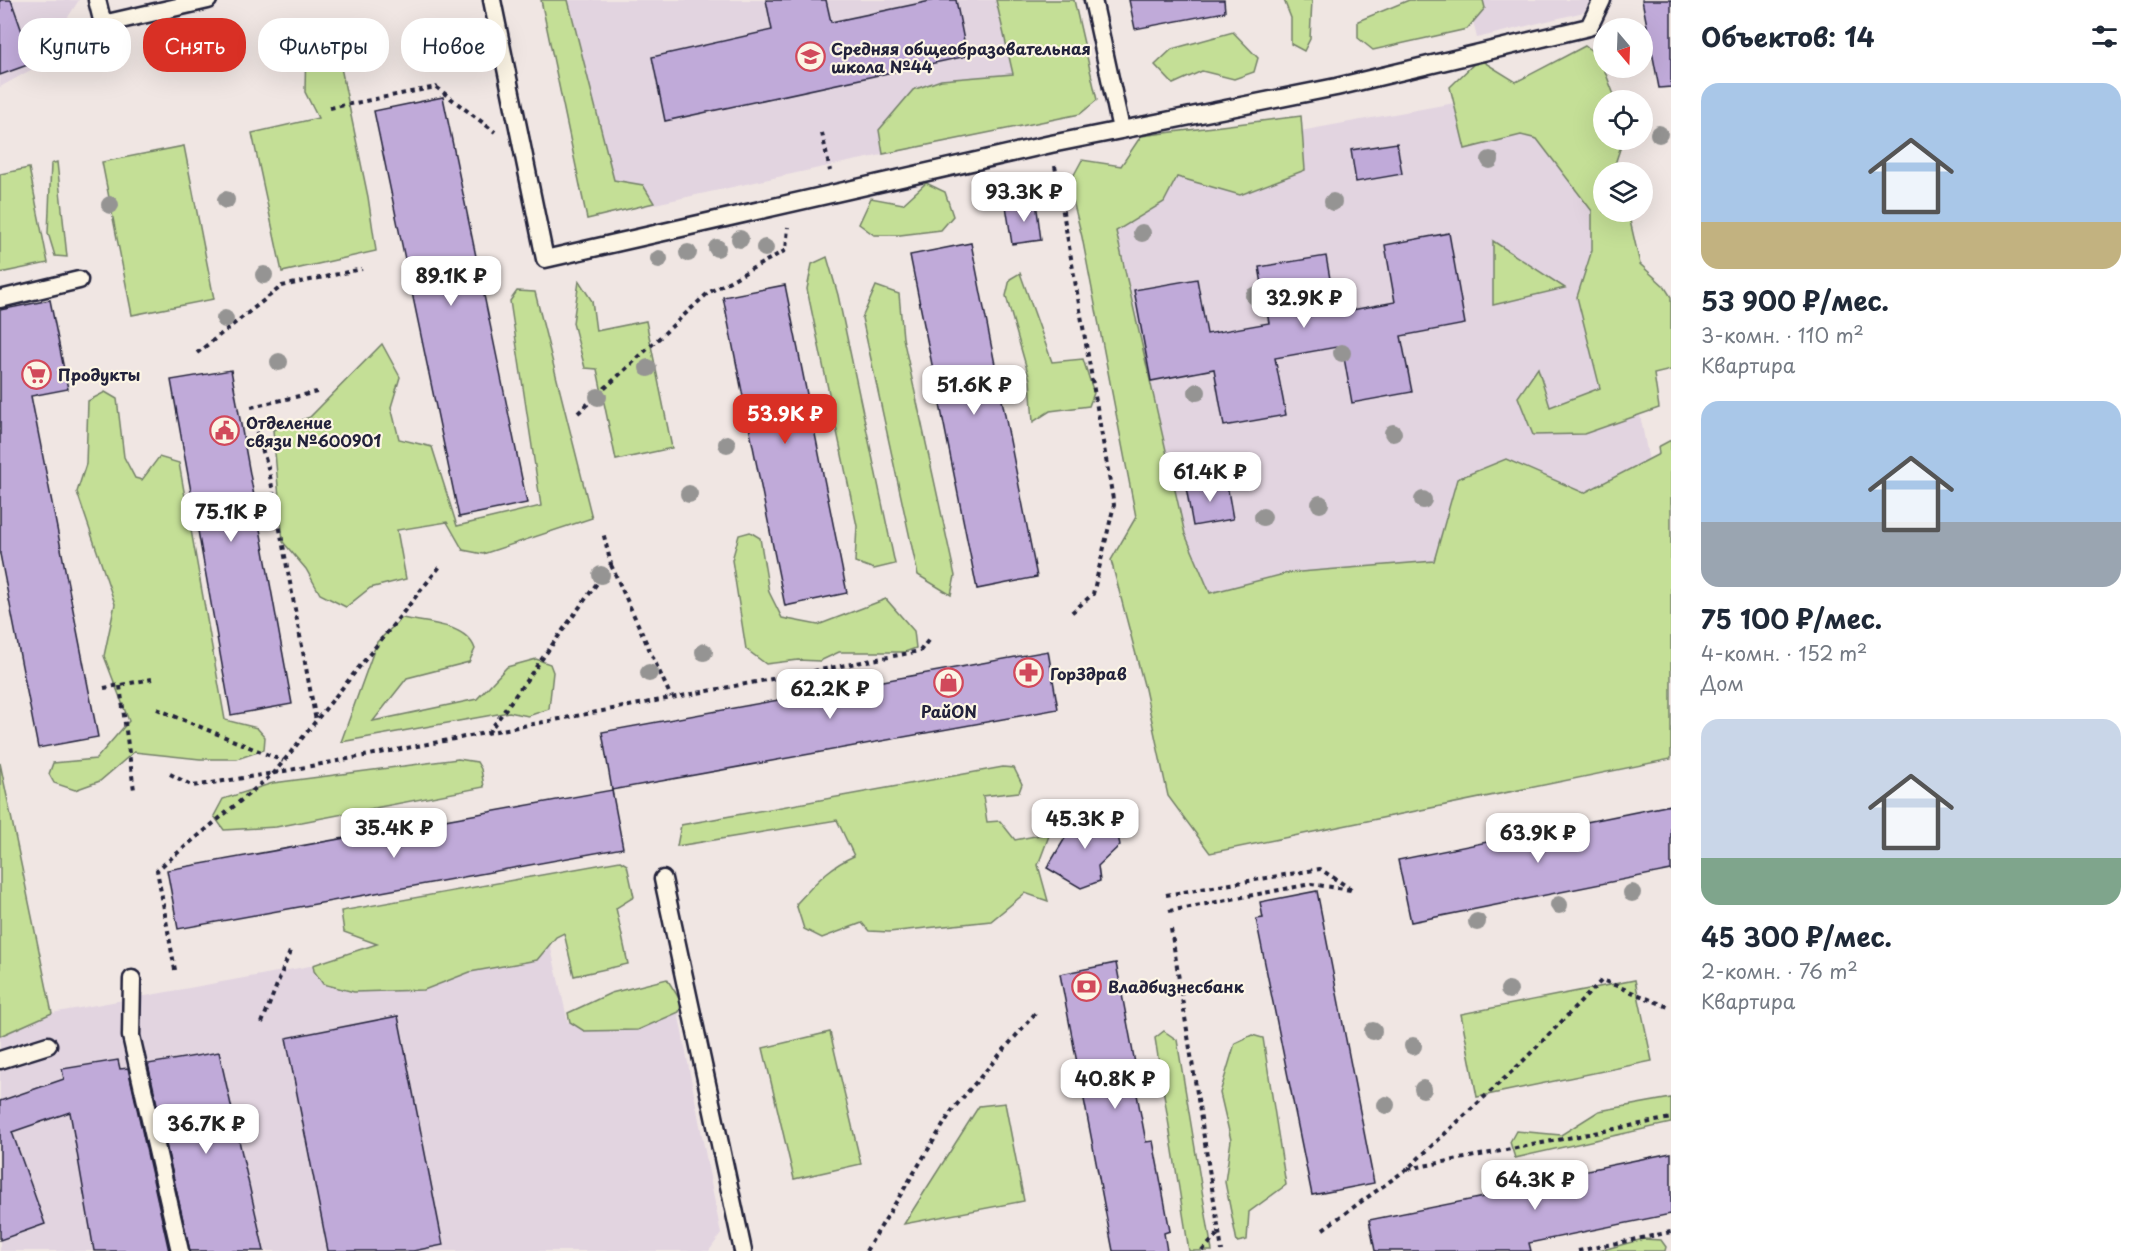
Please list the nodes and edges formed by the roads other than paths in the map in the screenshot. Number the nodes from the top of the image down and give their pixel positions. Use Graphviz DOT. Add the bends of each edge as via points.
graph roads {
  1 [pos="97,0"];
  2 [pos="208,0"];
  3 [pos="492,0"];
  4 [pos="1093,0"];
  5 [pos="1602,0"];
  6 [pos="1121,129"];
  7 [pos="79,280"];
  8 [pos="0,298"];
  9 [pos="663,879"];
  10 [pos="132,979"];
  11 [pos="48,1045"];
  12 [pos="0,1060"];
  13 [pos="180,1251"];
  14 [pos="743,1251"];
  1 -- 2 [label="lane" via="103,24"];
  3 -- 6 [label="lane" via="545,259"];
  4 -- 6 [label="lane"];
  5 -- 6 [label="lane" via="1589,27 1336,87"];
  7 -- 8 [label="lane"];
  9 -- 14 [label="lane"];
  10 -- 13 [label="lane" via="131,1036"];
  11 -- 12 [label="lane"];
}
